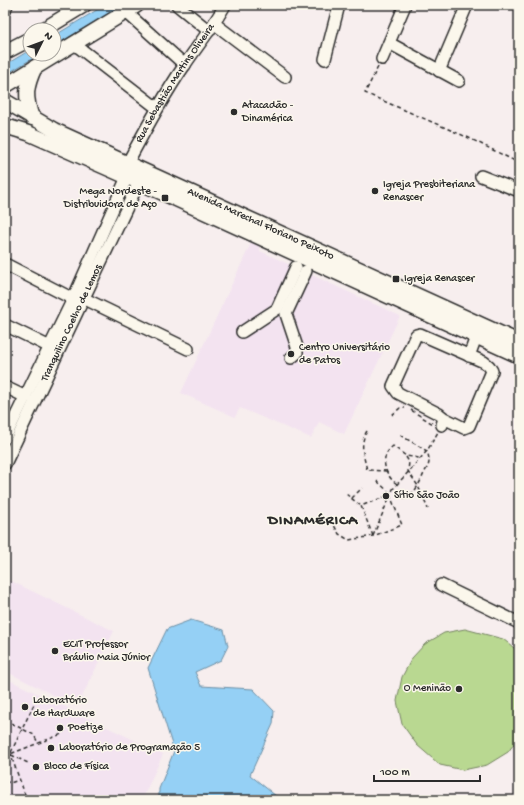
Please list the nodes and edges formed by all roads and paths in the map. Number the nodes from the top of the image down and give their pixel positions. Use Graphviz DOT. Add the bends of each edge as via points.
graph roads {
  1 [pos="8,5"];
  2 [pos="67,5"];
  3 [pos="84,5"];
  4 [pos="177,5"];
  5 [pos="225,5"];
  6 [pos="339,5"];
  7 [pos="405,5"];
  8 [pos="467,5"];
  9 [pos="131,9"];
  10 [pos="5,10"];
  11 [pos="61,18"];
  12 [pos="55,22"];
  13 [pos="212,28"];
  14 [pos="22,42"];
  15 [pos="74,43"];
  16 [pos="389,43"];
  17 [pos="5,52"];
  18 [pos="325,59"];
  19 [pos="382,59"];
  20 [pos="185,65"];
  21 [pos="35,67"];
  22 [pos="440,70"];
  23 [pos="285,77"];
  24 [pos="459,81"];
  25 [pos="5,86"];
  26 [pos="5,101"];
  27 [pos="157,108"];
  28 [pos="32,118"];
  29 [pos="5,126"];
  30 [pos="519,163"];
  31 [pos="131,174"];
  32 [pos="481,176"];
  33 [pos="519,191"];
  34 [pos="5,264"];
  35 [pos="79,300"];
  36 [pos="5,325"];
  37 [pos="242,332"];
  38 [pos="476,336"];
  39 [pos="519,342"];
  40 [pos="50,347"];
  41 [pos="188,349"];
  42 [pos="470,356"];
  43 [pos="519,356"];
  44 [pos="291,358"];
  45 [pos="48,360"];
  46 [pos="5,387"];
  47 [pos="26,397"];
  48 [pos="392,415"];
  49 [pos="367,431"];
  50 [pos="400,435"];
  51 [pos="5,438"];
  52 [pos="426,451"];
  53 [pos="406,456"];
  54 [pos="420,458"];
  55 [pos="5,464"];
  56 [pos="386,471"];
  57 [pos="408,472"];
  58 [pos="377,481"];
  59 [pos="397,484"];
  60 [pos="418,486"];
  61 [pos="362,488"];
  62 [pos="346,494"];
  63 [pos="390,494"];
  64 [pos="352,498"];
  65 [pos="403,498"];
  66 [pos="361,506"];
  67 [pos="428,509"];
  68 [pos="331,520"];
  69 [pos="373,536"];
  70 [pos="441,585"];
  71 [pos="519,623"];
  72 [pos="35,702"];
  73 [pos="5,724"];
  74 [pos="22,729"];
  75 [pos="62,734"];
  76 [pos="5,739"];
  77 [pos="38,743"];
  78 [pos="5,752"];
  79 [pos="10,754"];
  80 [pos="5,756"];
  81 [pos="28,763"];
  82 [pos="5,765"];
  83 [pos="5,780"];
  84 [pos="19,780"];
  85 [pos="27,800"];
  1 -- 10 [label="street"];
  2 -- 11 [label="street"];
  3 -- 11 [label="main road"];
  4 -- 13 [label="street"];
  5 -- 13 [label="street, Rua Sebastião Martins Oliveira"];
  6 -- 18 [label="street"];
  7 -- 16 [label="street"];
  8 -- 22 [label="street"];
  9 -- 15 [label="main road"];
  9 -- 20 [label="street"];
  11 -- 12 [label="main road"];
  13 -- 20 [label="street, Rua Sebastião Martins Oliveira"];
  13 -- 23 [label="street"];
  14 -- 17 [label="main road"];
  15 -- 21 [label="main road"];
  15 -- 27 [label="street"];
  16 -- 19 [label="street"];
  16 -- 22 [label="street"];
  19 -- 30 [label="path" via="365,93"];
  20 -- 27 [label="street, Rua Sebastião Martins Oliveira"];
  21 -- 25 [label="main road"];
  21 -- 28 [label="main road" via="26,90 26,100"];
  22 -- 24 [label="street"];
  26 -- 28 [label="main road, Avenida Marechal Floriano Peixoto"];
  27 -- 31 [label="street, Rua Sebastião Martins Oliveira"];
  28 -- 31 [label="main road, Avenida Marechal Floriano Peixoto"];
  29 -- 31 [label="main road, Avenida Marechal Floriano Peixoto"];
  31 -- 35 [label="street, Tranquilino Coelho de Lemos"];
  31 -- 38 [label="main road, Avenida Marechal Floriano Peixoto"];
  31 -- 39 [label="main road, Avenida Marechal Floriano Peixoto"];
  32 -- 33 [label="street"];
  34 -- 35 [label="street"];
  35 -- 40 [label="street, Tranquilino Coelho de Lemos"];
  35 -- 41 [label="street"];
  35 -- 45 [label="street, Tranquilino Coelho de Lemos"];
  36 -- 40 [label="street"];
  37 -- 44 [label="street" via="277,309 301,269 286,314 297,347 297,353"];
  38 -- 42 [label="street"];
  38 -- 43 [label="main road, Avenida Marechal Floriano Peixoto"];
  40 -- 45 [label="street, Tranquilino Coelho de Lemos"];
  42 -- 42 [label="street" via="484,362 492,371 469,426 464,428 443,422 439,414 398,393 393,386 416,335 420,334"];
  45 -- 47 [label="street, Tranquilino Coelho de Lemos"];
  45 -- 55 [label="street, Tranquilino Coelho de Lemos"];
  46 -- 47 [label="street"];
  47 -- 51 [label="street, Tranquilino Coelho de Lemos"];
  48 -- 52 [label="path" via="400,408 406,408 436,426 439,432"];
  49 -- 56 [label="path" via="362,454 367,470"];
  50 -- 52 [label="path"];
  52 -- 54 [label="path"];
  52 -- 60 [label="path" via="429,466"];
  53 -- 54 [label="path"];
  53 -- 56 [label="path" via="393,446 385,454"];
  53 -- 57 [label="path" via="409,462"];
  54 -- 57 [label="path"];
  56 -- 59 [label="path"];
  57 -- 59 [label="path"];
  57 -- 60 [label="path"];
  58 -- 63 [label="path"];
  59 -- 63 [label="path"];
  60 -- 65 [label="path" via="412,494"];
  60 -- 67 [label="path"];
  61 -- 64 [label="path"];
  62 -- 64 [label="path"];
  63 -- 66 [label="path"];
  63 -- 69 [label="path"];
  63 -- 69 [label="path" via="402,525"];
  64 -- 66 [label="path"];
  66 -- 69 [label="path"];
  68 -- 69 [label="path" via="339,534 349,540"];
  70 -- 71 [label="street"];
  72 -- 74 [label="path"];
  73 -- 74 [label="path" via="9,722"];
  74 -- 77 [label="path" via="34,735"];
  74 -- 79 [label="path"];
  75 -- 77 [label="path"];
  76 -- 79 [label="path"];
  77 -- 79 [label="path"];
  78 -- 79 [label="path"];
  79 -- 80 [label="path"];
  79 -- 81 [label="path"];
  79 -- 82 [label="path"];
  79 -- 84 [label="path"];
  83 -- 84 [label="path" via="10,783"];
  84 -- 85 [label="path"];
}
